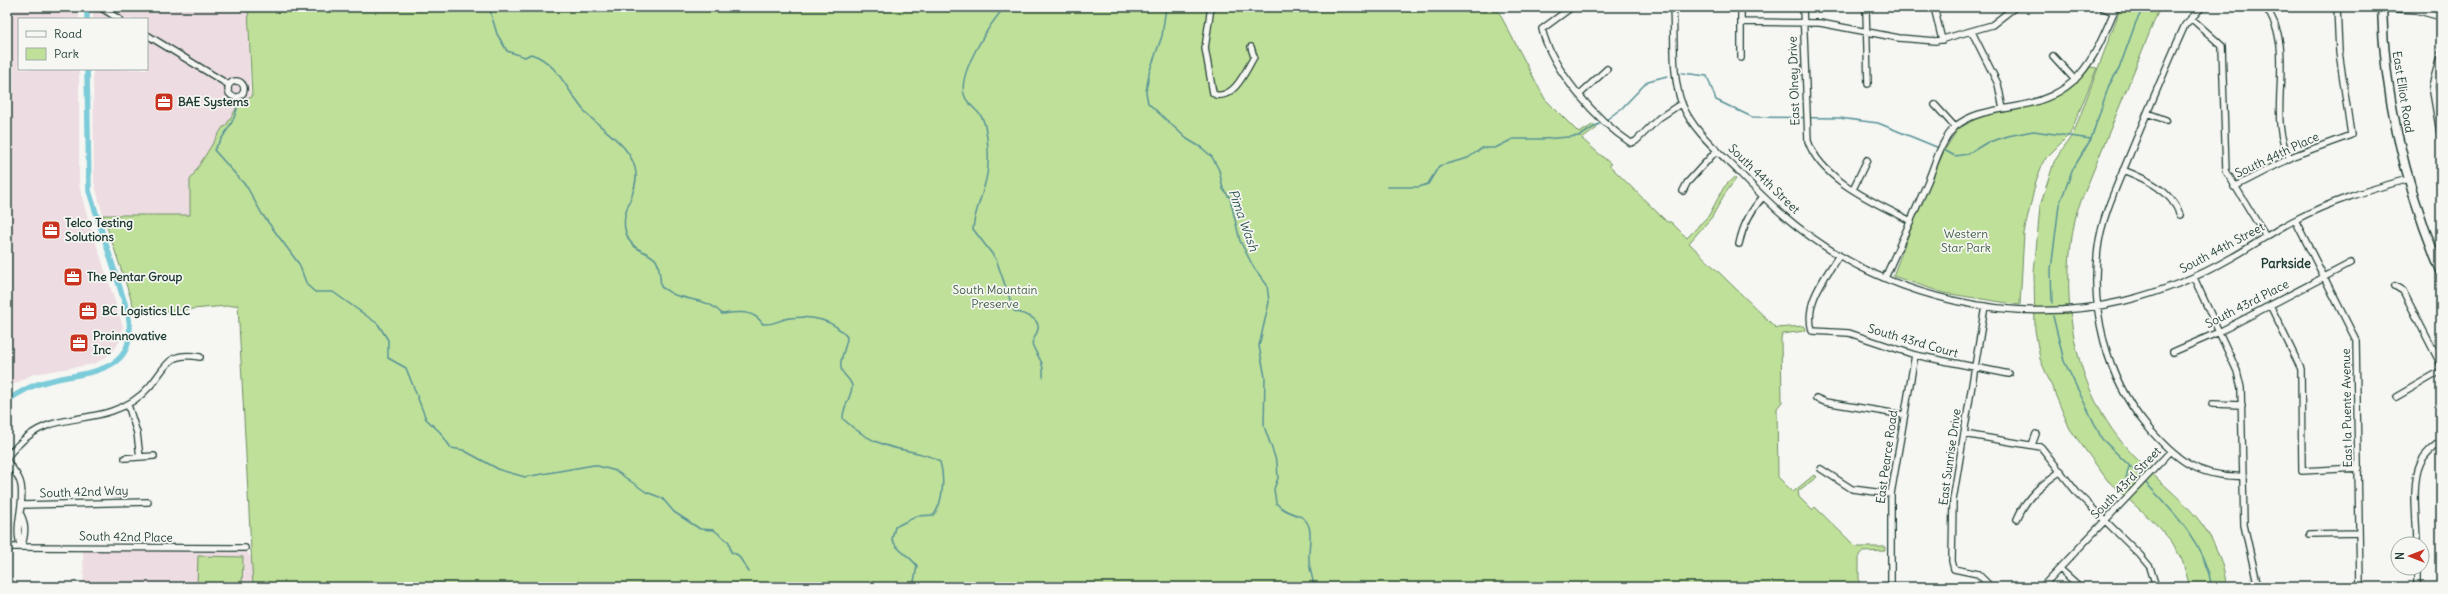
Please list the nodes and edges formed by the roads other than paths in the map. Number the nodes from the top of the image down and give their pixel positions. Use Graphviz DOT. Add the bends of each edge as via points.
graph roads {
  1 [pos="100,7"];
  2 [pos="1211,7"];
  3 [pos="1572,7"];
  4 [pos="1673,7"];
  5 [pos="1741,7"];
  6 [pos="1803,7"];
  7 [pos="1934,7"];
  8 [pos="2015,7"];
  9 [pos="2101,7"];
  10 [pos="2202,7"];
  11 [pos="2265,7"];
  12 [pos="2337,7"];
  13 [pos="2382,8"];
  14 [pos="1866,10"];
  15 [pos="2115,10"];
  16 [pos="2441,17"];
  17 [pos="117,18"];
  18 [pos="2191,18"];
  19 [pos="1741,22"];
  20 [pos="1803,22"];
  21 [pos="1866,31"];
  22 [pos="1972,32"];
  23 [pos="148,36"];
  24 [pos="1942,40"];
  25 [pos="1251,47"];
  26 [pos="2441,54"];
  27 [pos="2053,56"];
  28 [pos="1741,58"];
  29 [pos="1608,69"];
  30 [pos="2075,80"];
  31 [pos="1868,84"];
  32 [pos="230,85"];
  33 [pos="1580,94"];
  34 [pos="1682,103"];
  35 [pos="1935,105"];
  36 [pos="2003,109"];
  37 [pos="2147,113"];
  38 [pos="2166,120"];
  39 [pos="1955,127"];
  40 [pos="2441,139"];
  41 [pos="1717,150"];
  42 [pos="2290,158"];
  43 [pos="1867,160"];
  44 [pos="2124,170"];
  45 [pos="2408,179"];
  46 [pos="2234,187"];
  47 [pos="1853,189"];
  48 [pos="1683,191"];
  49 [pos="1763,197"];
  50 [pos="2180,215"];
  51 [pos="2295,220"];
  52 [pos="1911,221"];
  53 [pos="2266,237"];
  54 [pos="1739,244"];
  55 [pos="1840,255"];
  56 [pos="2351,263"];
  57 [pos="2441,271"];
  58 [pos="2324,277"];
  59 [pos="1885,278"];
  60 [pos="2194,278"];
  61 [pos="2395,286"];
  62 [pos="2270,305"];
  63 [pos="1985,306"];
  64 [pos="2098,306"];
  65 [pos="2219,332"];
  66 [pos="2172,352"];
  67 [pos="1915,355"];
  68 [pos="200,357"];
  69 [pos="2441,365"];
  70 [pos="1974,368"];
  71 [pos="2441,371"];
  72 [pos="2009,374"];
  73 [pos="1816,398"];
  74 [pos="2396,398"];
  75 [pos="2212,404"];
  76 [pos="128,405"];
  77 [pos="2242,405"];
  78 [pos="1904,415"];
  79 [pos="1964,434"];
  80 [pos="2036,434"];
  81 [pos="2441,441"];
  82 [pos="2032,445"];
  83 [pos="2170,452"];
  84 [pos="154,456"];
  85 [pos="140,457"];
  86 [pos="125,458"];
  87 [pos="7,460"];
  88 [pos="2359,468"];
  89 [pos="1821,469"];
  90 [pos="2061,471"];
  91 [pos="2243,476"];
  92 [pos="1891,494"];
  93 [pos="148,502"];
  94 [pos="21,505"];
  95 [pos="2017,519"];
  96 [pos="2104,521"];
  97 [pos="2359,533"];
  98 [pos="2310,534"];
  99 [pos="2417,536"];
  100 [pos="7,547"];
  101 [pos="21,547"];
  102 [pos="244,548"];
  103 [pos="2060,569"];
  104 [pos="2417,576"];
  105 [pos="1891,587"];
  106 [pos="1991,587"];
  107 [pos="2042,587"];
  108 [pos="2080,587"];
  109 [pos="2156,587"];
  110 [pos="2258,587"];
  111 [pos="2360,587"];
  112 [pos="2417,587"];
  1 -- 17 [label="street"];
  2 -- 25 [label="street" via="1205,48 1216,95 1229,93 1235,87 1254,57"];
  3 -- 33 [label="street" via="1542,29 1544,38 1564,75"];
  4 -- 34 [label="street, South 44th Street" via="1676,75"];
  5 -- 19 [label="street"];
  6 -- 20 [label="street, East Olney Drive"];
  7 -- 24 [label="street"];
  8 -- 22 [label="street" via="1992,25"];
  9 -- 15 [label="street"];
  10 -- 18 [label="street"];
  11 -- 42 [label="street" via="2276,26 2281,54 2281,128 2286,152"];
  12 -- 42 [label="street, South 44th Place" via="2339,52 2351,135"];
  13 -- 16 [label="street" via="2416,10"];
  13 -- 45 [label="main road, East Elliot Road" via="2388,89"];
  14 -- 21 [label="street"];
  15 -- 30 [label="street" via="2092,61"];
  18 -- 37 [label="street" via="2185,25"];
  18 -- 46 [label="street" via="2222,46 2225,162 2226,171"];
  19 -- 20 [label="street"];
  19 -- 28 [label="street"];
  20 -- 21 [label="street"];
  20 -- 47 [label="street, East Olney Drive" via="1808,140 1812,154"];
  21 -- 24 [label="street" via="1922,41"];
  21 -- 31 [label="street"];
  22 -- 24 [label="street"];
  22 -- 36 [label="street" via="1998,84"];
  23 -- 32 [label="street"];
  26 -- 40 [label="street" via="2432,86"];
  27 -- 30 [label="street"];
  29 -- 33 [label="street"];
  30 -- 36 [label="street" via="2045,99"];
  33 -- 34 [label="street" via="1606,123 1630,143 1636,141 1659,118"];
  34 -- 41 [label="street, South 44th Street" via="1698,131"];
  35 -- 39 [label="street"];
  36 -- 39 [label="street" via="1978,114"];
  37 -- 38 [label="street"];
  37 -- 44 [label="street"];
  39 -- 52 [label="street" via="1942,149"];
  41 -- 48 [label="street" via="1687,183"];
  41 -- 49 [label="street, South 44th Street"];
  42 -- 46 [label="street, South 44th Place"];
  43 -- 47 [label="street"];
  44 -- 50 [label="street" via="2156,185 2168,196"];
  44 -- 64 [label="street" via="2106,213 2098,247"];
  45 -- 51 [label="street, South 44th Street" via="2349,197"];
  45 -- 57 [label="main road, East Elliot Road"];
  46 -- 53 [label="street"];
  47 -- 52 [label="street"];
  49 -- 54 [label="street" via="1746,220"];
  49 -- 55 [label="street, South 44th Street" via="1800,229"];
  51 -- 53 [label="street, South 44th Street"];
  51 -- 58 [label="street, East la Puente Avenue"];
  52 -- 59 [label="street"];
  53 -- 60 [label="street, South 44th Street"];
  55 -- 59 [label="street, South 44th Street"];
  55 -- 67 [label="street, South 43rd Court" via="1813,299 1810,312 1812,331 1849,333"];
  56 -- 58 [label="street, South 43rd Place"];
  58 -- 62 [label="street, South 43rd Place"];
  58 -- 88 [label="street, East la Puente Avenue" via="2356,340"];
  59 -- 63 [label="street, South 44th Street" via="1944,299"];
  60 -- 64 [label="street, South 44th Street" via="2147,294"];
  60 -- 65 [label="street"];
  61 -- 69 [label="street" via="2403,291"];
  62 -- 65 [label="street, South 43rd Place"];
  62 -- 88 [label="street" via="2301,368 2302,471"];
  63 -- 64 [label="street, South 44th Street" via="2044,310"];
  63 -- 70 [label="street, East Sunrise Drive"];
  64 -- 83 [label="street" via="2107,352 2120,384 2143,421"];
  65 -- 66 [label="street, South 43rd Place"];
  65 -- 77 [label="street" via="2237,371 2242,388"];
  67 -- 70 [label="street, South 43rd Court"];
  67 -- 78 [label="street, East Pearce Road"];
  68 -- 76 [label="street" via="184,356 169,361 147,389"];
  70 -- 72 [label="street, South 43rd Court"];
  70 -- 79 [label="street, East Sunrise Drive"];
  71 -- 74 [label="street"];
  73 -- 78 [label="street" via="1825,402"];
  75 -- 77 [label="street"];
  76 -- 85 [label="street" via="137,433"];
  76 -- 87 [label="street" via="111,412 55,422 37,428 10,453"];
  77 -- 91 [label="street"];
  78 -- 92 [label="street, East Pearce Road"];
  79 -- 82 [label="street"];
  79 -- 106 [label="street, East Sunrise Drive" via="1952,500 1952,561 1954,569 1978,574"];
  80 -- 82 [label="street"];
  81 -- 99 [label="street" via="2417,461"];
  82 -- 90 [label="street" via="2041,447"];
  83 -- 91 [label="street, South 43rd Street" via="2191,466 2208,473 2225,477"];
  83 -- 96 [label="street, South 43rd Street"];
  84 -- 85 [label="street"];
  85 -- 86 [label="street"];
  87 -- 94 [label="street" via="16,471 21,484"];
  88 -- 97 [label="street, East la Puente Avenue"];
  89 -- 92 [label="street" via="1852,489"];
  90 -- 95 [label="street" via="2033,491"];
  90 -- 96 [label="street" via="2078,494"];
  91 -- 110 [label="street" via="2246,534"];
  92 -- 105 [label="street, East Pearce Road"];
  93 -- 94 [label="street, South 42nd Way"];
  94 -- 101 [label="street" via="18,539"];
  96 -- 103 [label="street, South 43rd Street"];
  96 -- 109 [label="street" via="2150,567"];
  97 -- 98 [label="street"];
  97 -- 111 [label="street, East la Puente Avenue"];
  100 -- 101 [label="street, South 42nd Place"];
  101 -- 102 [label="street, South 42nd Place"];
  103 -- 107 [label="street, South 43rd Street"];
  103 -- 108 [label="street"];
  104 -- 112 [label="street"];
}
